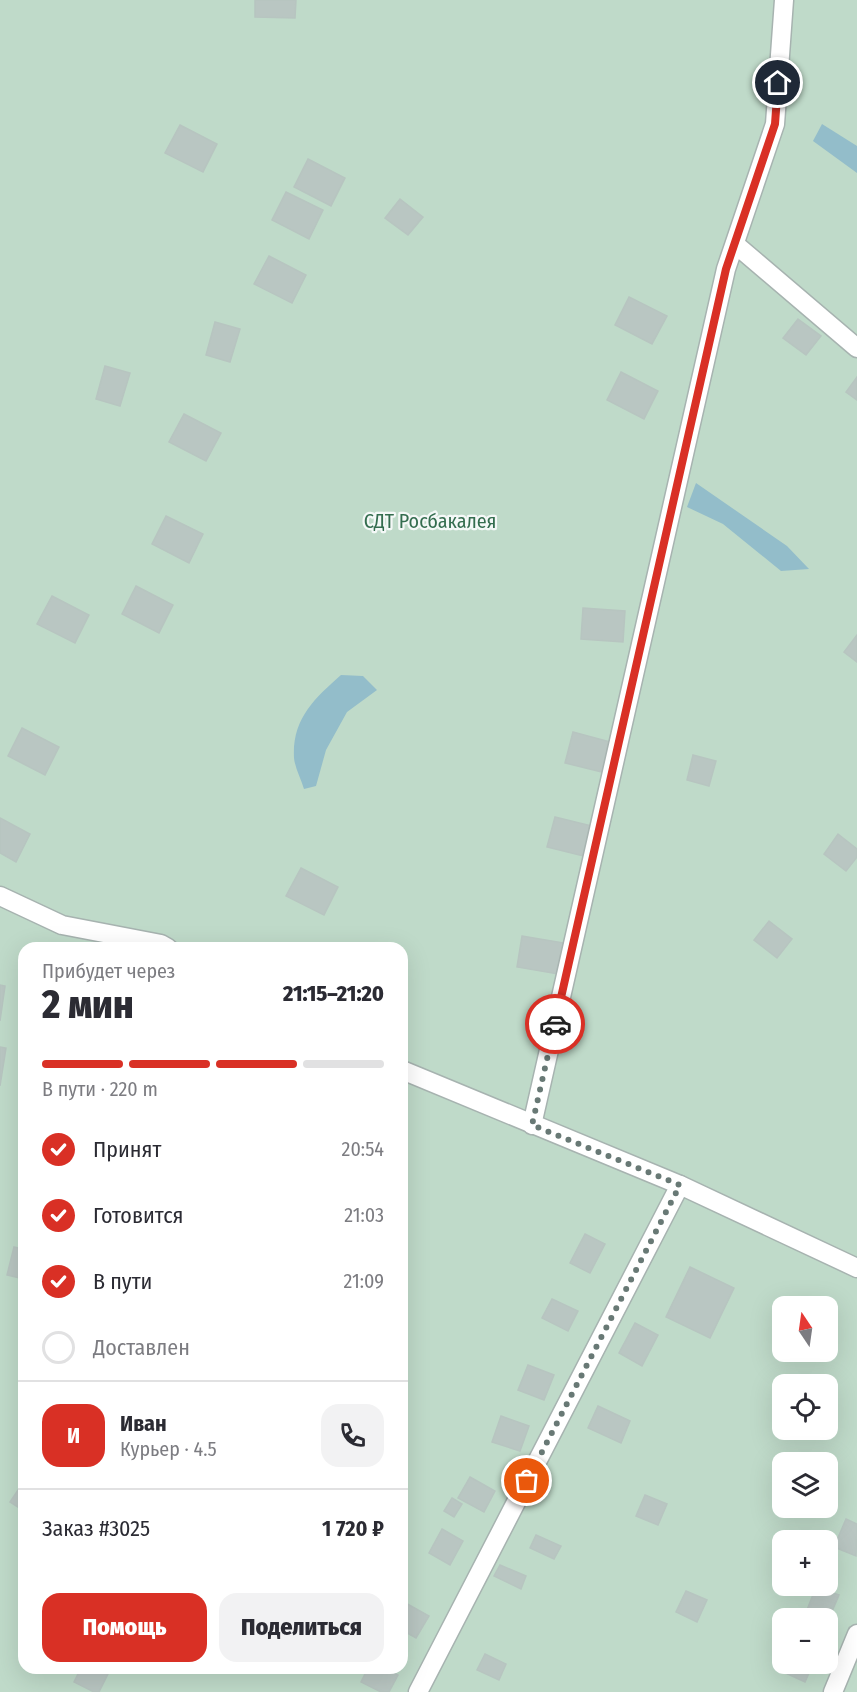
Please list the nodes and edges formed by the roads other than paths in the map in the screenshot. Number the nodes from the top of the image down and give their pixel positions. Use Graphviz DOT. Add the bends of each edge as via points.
graph roads {
  1 [pos="784,0"];
  2 [pos="735,244"];
  3 [pos="857,348"];
  4 [pos="0,896"];
  5 [pos="150,942"];
  6 [pos="408,1073"];
  7 [pos="532,1125"];
  8 [pos="680,1185"];
  9 [pos="857,1268"];
  10 [pos="857,1634"];
  11 [pos="417,1692"];
  12 [pos="833,1692"];
  1 -- 2 [label="lane" via="775,124"];
  2 -- 3 [label="lane"];
  2 -- 7 [label="lane" via="726,269"];
  4 -- 5 [label="lane" via="62,925"];
  6 -- 7 [label="lane"];
  7 -- 8 [label="lane"];
  8 -- 9 [label="lane"];
  8 -- 11 [label="lane"];
  10 -- 12 [label="lane"];
}
